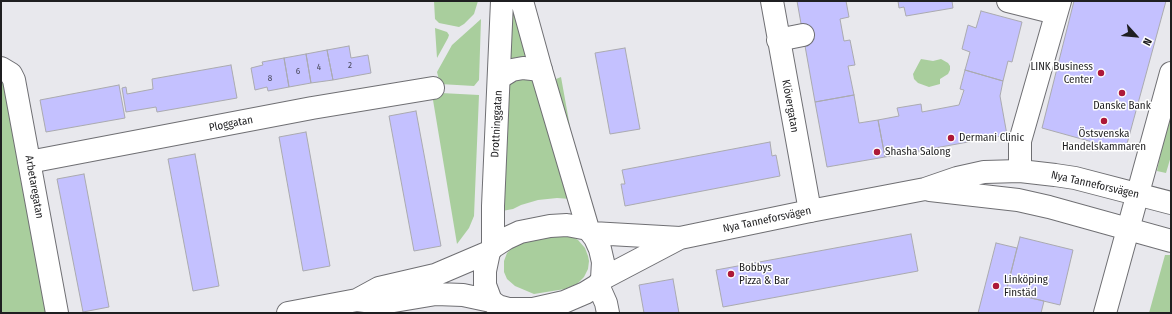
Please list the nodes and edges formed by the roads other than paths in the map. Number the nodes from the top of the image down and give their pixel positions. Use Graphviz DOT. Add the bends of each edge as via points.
graph roads {
  1 [pos="502,1"];
  2 [pos="522,1"];
  3 [pos="772,1"];
  4 [pos="1008,1"];
  5 [pos="1058,7"];
  6 [pos="803,36"];
  7 [pos="778,40"];
  8 [pos="1,68"];
  9 [pos="541,70"];
  10 [pos="1171,72"];
  11 [pos="499,78"];
  12 [pos="433,88"];
  13 [pos="29,162"];
  14 [pos="1020,171"];
  15 [pos="925,190"];
  16 [pos="1137,194"];
  17 [pos="1171,203"];
  18 [pos="810,211"];
  19 [pos="1127,229"];
  20 [pos="590,231"];
  21 [pos="680,238"];
  22 [pos="1171,241"];
  23 [pos="491,250"];
  24 [pos="600,282"];
  25 [pos="357,300"];
  26 [pos="497,307"];
  27 [pos="57,313"];
  28 [pos="288,313"];
  29 [pos="608,313"];
  30 [pos="1106,313"];
  1 -- 11 [label="main road, Drottninggatan"];
  2 -- 9 [label="main road"];
  3 -- 7 [label="main road, Klövergatan"];
  4 -- 5 [label="main road"];
  5 -- 14 [label="main road" via="1043,92 1020,141"];
  6 -- 7 [label="main road"];
  7 -- 18 [label="main road, Klövergatan"];
  8 -- 13 [label="main road, Arbetaregatan" via="11,74 14,80"];
  9 -- 11 [label="main road" via="512,70"];
  9 -- 20 [label="main road"];
  10 -- 16 [label="main road"];
  11 -- 23 [label="main road, Drottninggatan"];
  12 -- 13 [label="main road, Ploggatan" via="312,108"];
  13 -- 27 [label="main road, Arbetaregatan"];
  14 -- 15 [label="main road, Nya Tanneforsvägen" via="984,172 957,178"];
  14 -- 16 [label="main road, Nya Tanneforsvägen" via="1075,178"];
  15 -- 18 [label="main road, Nya Tanneforsvägen"];
  15 -- 19 [label="main road, Nya Tanneforsvägen" via="1018,200"];
  16 -- 17 [label="main road, Nya Tanneforsvägen"];
  16 -- 19 [label="main road"];
  18 -- 21 [label="main road, Nya Tanneforsvägen"];
  19 -- 22 [label="main road, Nya Tanneforsvägen"];
  19 -- 30 [label="main road"];
  20 -- 21 [label="main road, Nya Tanneforsvägen"];
  20 -- 23 [label="main road" via="567,225 550,226 520,232"];
  20 -- 24 [label="main road" via="600,249 603,262"];
  21 -- 24 [label="main road, Nya Tanneforsvägen"];
  23 -- 25 [label="main road" via="435,275 379,288"];
  23 -- 26 [label="main road" via="484,271 485,285"];
  24 -- 26 [label="main road" via="585,293 564,302 533,309"];
  24 -- 29 [label="main road"];
  25 -- 26 [label="main road" via="382,303 449,294 469,296"];
  25 -- 28 [label="main road"];
}
